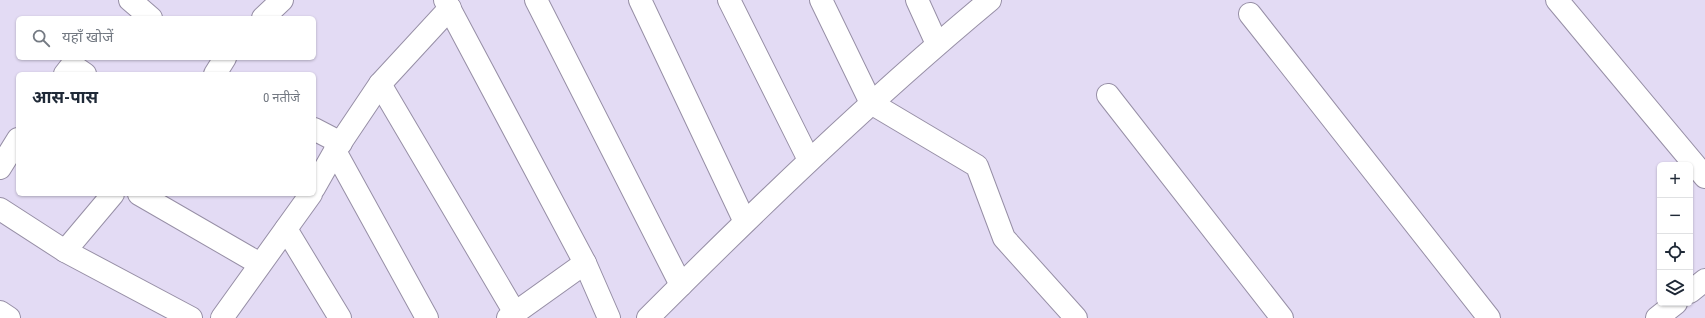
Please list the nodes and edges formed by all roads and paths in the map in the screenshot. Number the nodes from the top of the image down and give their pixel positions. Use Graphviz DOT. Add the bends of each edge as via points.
graph roads {
  1 [pos="130,0"];
  2 [pos="282,0"];
  3 [pos="536,0"];
  4 [pos="640,0"];
  5 [pos="729,0"];
  6 [pos="821,0"];
  7 [pos="917,0"];
  8 [pos="990,0"];
  9 [pos="1557,0"];
  10 [pos="447,4"];
  11 [pos="1250,14"];
  12 [pos="149,16"];
  13 [pos="265,16"];
  14 [pos="937,44"];
  15 [pos="67,72"];
  16 [pos="82,72"];
  17 [pos="380,84"];
  18 [pos="1108,95"];
  19 [pos="871,103"];
  20 [pos="316,130"];
  21 [pos="16,142"];
  22 [pos="338,147"];
  23 [pos="809,160"];
  24 [pos="0,168"];
  25 [pos="1705,177"];
  26 [pos="316,185"];
  27 [pos="111,196"];
  28 [pos="142,196"];
  29 [pos="310,196"];
  30 [pos="0,209"];
  31 [pos="745,222"];
  32 [pos="286,229"];
  33 [pos="65,251"];
  34 [pos="585,263"];
  35 [pos="260,264"];
  36 [pos="1705,280"];
  37 [pos="681,285"];
  38 [pos="1693,290"];
  39 [pos="1672,306"];
  40 [pos="0,312"];
  41 [pos="511,316"];
  42 [pos="9,318"];
  43 [pos="191,318"];
  44 [pos="222,318"];
  45 [pos="340,318"];
  46 [pos="427,318"];
  47 [pos="610,318"];
  48 [pos="648,318"];
  49 [pos="1076,318"];
  50 [pos="1282,318"];
  51 [pos="1489,318"];
  52 [pos="1657,318"];
  1 -- 12 [label="street"];
  2 -- 13 [label="street"];
  3 -- 37 [label="street"];
  4 -- 31 [label="street"];
  5 -- 23 [label="street"];
  6 -- 19 [label="street"];
  7 -- 14 [label="street"];
  8 -- 14 [label="street"];
  9 -- 25 [label="street"];
  10 -- 17 [label="street"];
  10 -- 34 [label="street"];
  11 -- 51 [label="street"];
  14 -- 19 [label="street"];
  15 -- 16 [label="street" via="72,65"];
  17 -- 22 [label="street"];
  17 -- 41 [label="street"];
  18 -- 50 [label="street"];
  19 -- 23 [label="street"];
  19 -- 49 [label="street" via="977,166 1004,238"];
  20 -- 22 [label="street"];
  21 -- 24 [label="street"];
  22 -- 26 [label="street"];
  22 -- 46 [label="street"];
  23 -- 31 [label="street"];
  27 -- 33 [label="street"];
  28 -- 35 [label="street"];
  29 -- 32 [label="street"];
  30 -- 33 [label="street"];
  31 -- 37 [label="street"];
  32 -- 35 [label="street"];
  32 -- 45 [label="street"];
  33 -- 43 [label="street"];
  34 -- 41 [label="street"];
  34 -- 47 [label="street"];
  35 -- 44 [label="street"];
  36 -- 38 [label="street"];
  37 -- 48 [label="street"];
  39 -- 52 [label="street"];
  40 -- 42 [label="street"];
}
